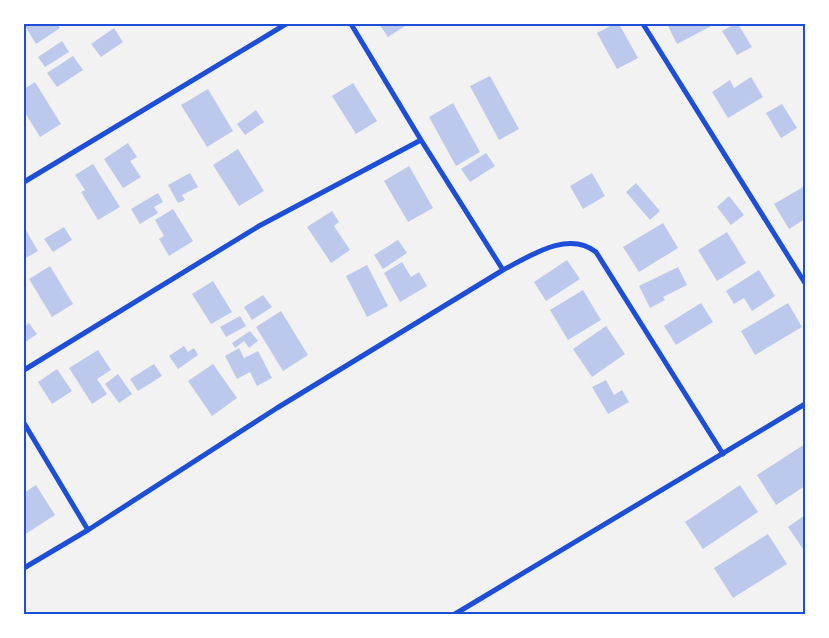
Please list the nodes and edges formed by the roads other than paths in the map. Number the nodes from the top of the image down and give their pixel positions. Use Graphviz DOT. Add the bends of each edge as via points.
graph roads {
  1 [pos="286,24"];
  2 [pos="351,24"];
  3 [pos="643,24"];
  4 [pos="421,140"];
  5 [pos="24,182"];
  6 [pos="503,270"];
  7 [pos="805,283"];
  8 [pos="24,370"];
  9 [pos="805,404"];
  10 [pos="24,423"];
  11 [pos="723,454"];
  12 [pos="88,530"];
  13 [pos="24,568"];
  14 [pos="455,614"];
  1 -- 5 [label="street"];
  2 -- 4 [label="street"];
  3 -- 7 [label="street"];
  4 -- 6 [label="street"];
  4 -- 8 [label="street" via="259,226"];
  6 -- 11 [label="street" via="535,253 569,243 581,243 596,252"];
  6 -- 12 [label="street" via="277,408"];
  9 -- 11 [label="street"];
  10 -- 12 [label="street"];
  11 -- 14 [label="street"];
  12 -- 13 [label="street"];
}
